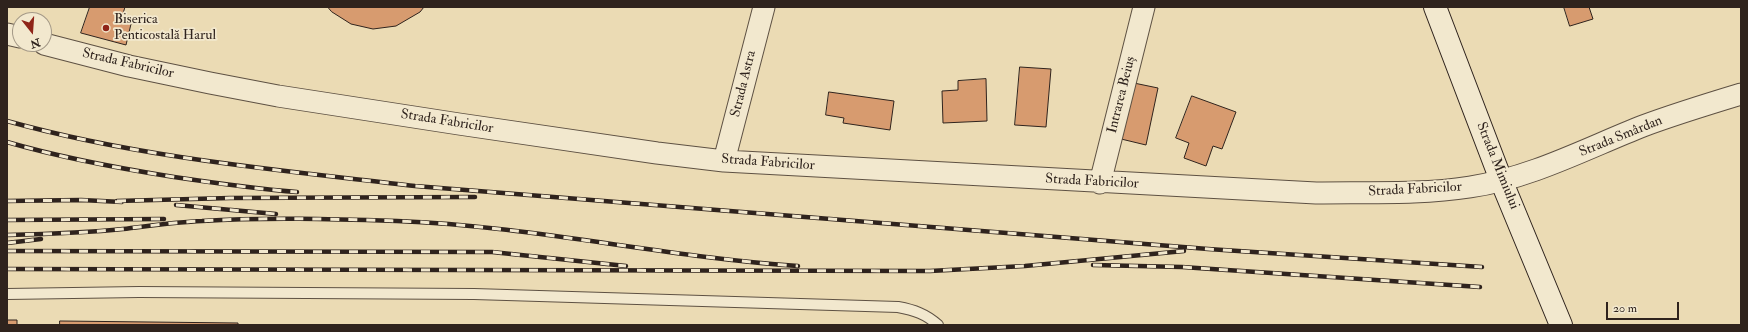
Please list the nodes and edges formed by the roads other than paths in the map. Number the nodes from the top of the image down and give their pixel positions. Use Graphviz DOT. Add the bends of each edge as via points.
graph roads {
  1 [pos="764,7"];
  2 [pos="1144,7"];
  3 [pos="1435,7"];
  4 [pos="52,46"];
  5 [pos="1741,94"];
  6 [pos="724,161"];
  7 [pos="1501,180"];
  8 [pos="1100,183"];
  9 [pos="7,294"];
  10 [pos="938,325"];
  11 [pos="1561,325"];
  1 -- 6 [label="street, Strada Astra"];
  2 -- 8 [label="street, Intrarea Beiuș"];
  3 -- 7 [label="street, Strada Mimiului"];
  4 -- 6 [label="street, Strada Fabricilor" via="129,66 278,96"];
  5 -- 7 [label="street, Strada Smârdan" via="1643,126 1562,161"];
  6 -- 8 [label="street, Strada Fabricilor"];
  7 -- 8 [label="street, Strada Fabricilor" via="1470,187 1416,191 1316,193"];
  7 -- 11 [label="street, Strada Mimiului"];
  9 -- 10 [label="lane" via="474,294 890,307 916,311"];
}
